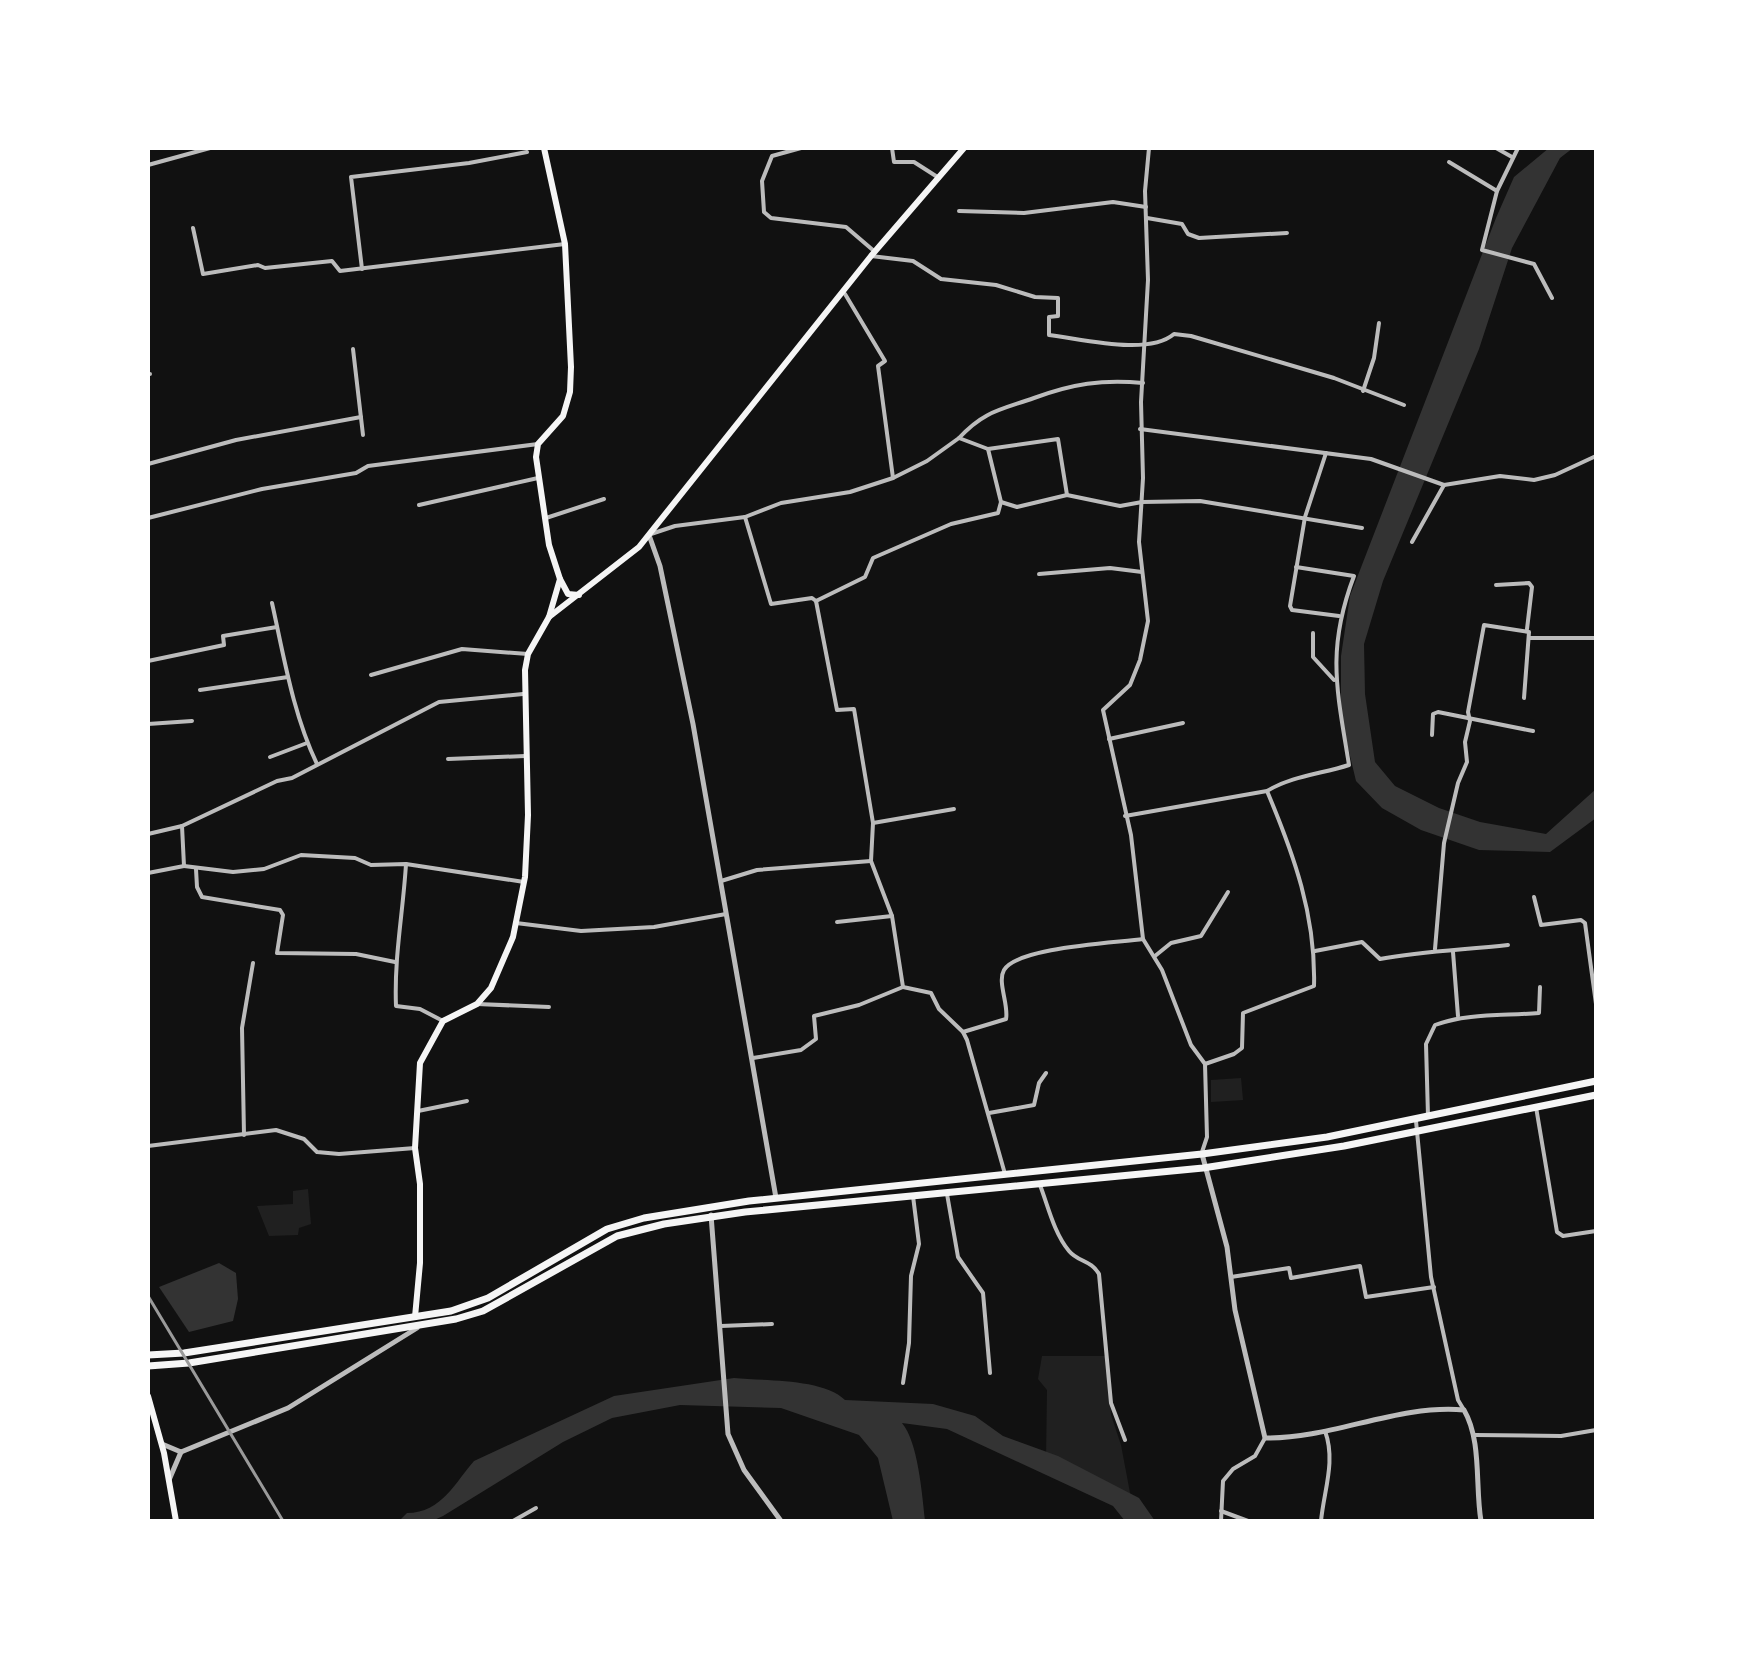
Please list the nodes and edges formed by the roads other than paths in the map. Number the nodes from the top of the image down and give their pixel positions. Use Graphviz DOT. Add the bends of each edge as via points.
graph roads {
  1 [pos="210,148"];
  2 [pos="544,148"];
  3 [pos="801,148"];
  4 [pos="892,148"];
  5 [pos="964,148"];
  6 [pos="1149,148"];
  7 [pos="1496,148"];
  8 [pos="1518,148"];
  9 [pos="527,152"];
  10 [pos="1512,157"];
  11 [pos="1449,162"];
  12 [pos="148,165"];
  13 [pos="939,178"];
  14 [pos="1497,191"];
  15 [pos="1146,207"];
  16 [pos="959,211"];
  17 [pos="1147,218"];
  18 [pos="193,228"];
  19 [pos="1287,233"];
  20 [pos="565,244"];
  21 [pos="873,254"];
  22 [pos="362,269"];
  23 [pos="845,294"];
  24 [pos="1552,298"];
  25 [pos="1379,323"];
  26 [pos="1145,345"];
  27 [pos="353,349"];
  28 [pos="1143,383"];
  29 [pos="1363,391"];
  30 [pos="1404,405"];
  31 [pos="361,417"];
  32 [pos="1140,429"];
  33 [pos="363,435"];
  34 [pos="959,438"];
  35 [pos="538,444"];
  36 [pos="988,449"];
  37 [pos="1326,453"];
  38 [pos="1596,456"];
  39 [pos="148,464"];
  40 [pos="538,478"];
  41 [pos="893,478"];
  42 [pos="1444,485"];
  43 [pos="1067,495"];
  44 [pos="604,499"];
  45 [pos="1001,502"];
  46 [pos="1142,502"];
  47 [pos="419,505"];
  48 [pos="745,517"];
  49 [pos="1305,517"];
  50 [pos="148,518"];
  51 [pos="545,518"];
  52 [pos="1362,528"];
  53 [pos="649,535"];
  54 [pos="1412,542"];
  55 [pos="1296,567"];
  56 [pos="1142,572"];
  57 [pos="1039,574"];
  58 [pos="560,579"];
  59 [pos="1496,585"];
  60 [pos="579,595"];
  61 [pos="816,601"];
  62 [pos="272,603"];
  63 [pos="1339,616"];
  64 [pos="549,617"];
  65 [pos="277,627"];
  66 [pos="1527,629"];
  67 [pos="1313,633"];
  68 [pos="1530,638"];
  69 [pos="1596,638"];
  70 [pos="528,654"];
  71 [pos="148,661"];
  72 [pos="371,675"];
  73 [pos="288,677"];
  74 [pos="1336,682"];
  75 [pos="200,690"];
  76 [pos="523,694"];
  77 [pos="1524,698"];
  78 [pos="1470,717"];
  79 [pos="192,721"];
  80 [pos="1183,723"];
  81 [pos="148,724"];
  82 [pos="1533,731"];
  83 [pos="1432,735"];
  84 [pos="1109,739"];
  85 [pos="307,743"];
  86 [pos="528,756"];
  87 [pos="270,757"];
  88 [pos="448,759"];
  89 [pos="317,764"];
  90 [pos="1267,791"];
  91 [pos="954,809"];
  92 [pos="1125,816"];
  93 [pos="873,823"];
  94 [pos="182,826"];
  95 [pos="148,834"];
  96 [pos="871,861"];
  97 [pos="406,864"];
  98 [pos="184,866"];
  99 [pos="196,869"];
  100 [pos="148,873"];
  101 [pos="721,881"];
  102 [pos="524,882"];
  103 [pos="1228,892"];
  104 [pos="1534,897"];
  105 [pos="726,914"];
  106 [pos="892,916"];
  107 [pos="837,922"];
  108 [pos="516,923"];
  109 [pos="1143,939"];
  110 [pos="1508,945"];
  111 [pos="1435,949"];
  112 [pos="1315,951"];
  113 [pos="1453,952"];
  114 [pos="1155,956"];
  115 [pos="395,962"];
  116 [pos="253,963"];
  117 [pos="903,987"];
  118 [pos="1540,987"];
  119 [pos="477,1004"];
  120 [pos="1596,1004"];
  121 [pos="549,1007"];
  122 [pos="1458,1016"];
  123 [pos="443,1021"];
  124 [pos="963,1032"];
  125 [pos="753,1058"];
  126 [pos="1205,1064"];
  127 [pos="1046,1073"];
  128 [pos="1596,1081"];
  129 [pos="1596,1095"];
  130 [pos="467,1101"];
  131 [pos="1536,1107"];
  132 [pos="416,1111"];
  133 [pos="989,1113"];
  134 [pos="1428,1118"];
  135 [pos="1416,1121"];
  136 [pos="1417,1131"];
  137 [pos="244,1135"];
  138 [pos="148,1146"];
  139 [pos="415,1148"];
  140 [pos="1202,1154"];
  141 [pos="1203,1168"];
  142 [pos="1005,1174"];
  143 [pos="1040,1185"];
  144 [pos="946,1192"];
  145 [pos="913,1196"];
  146 [pos="776,1198"];
  147 [pos="709,1206"];
  148 [pos="777,1209"];
  149 [pos="711,1217"];
  150 [pos="1596,1231"];
  151 [pos="1231,1277"];
  152 [pos="1434,1287"];
  153 [pos="415,1317"];
  154 [pos="772,1324"];
  155 [pos="721,1326"];
  156 [pos="417,1328"];
  157 [pos="148,1355"];
  158 [pos="148,1366"];
  159 [pos="990,1373"];
  160 [pos="903,1383"];
  161 [pos="148,1396"];
  162 [pos="1464,1410"];
  163 [pos="1596,1430"];
  164 [pos="1325,1431"];
  165 [pos="1475,1435"];
  166 [pos="1265,1438"];
  167 [pos="1125,1440"];
  168 [pos="162,1444"];
  169 [pos="181,1452"];
  170 [pos="169,1480"];
  171 [pos="536,1508"];
  172 [pos="1221,1511"];
  173 [pos="176,1521"];
  174 [pos="513,1521"];
  175 [pos="781,1521"];
  176 [pos="1221,1521"];
  177 [pos="1248,1521"];
  178 [pos="1321,1521"];
  179 [pos="1481,1521"];
  1 -- 12 [label="street"];
  2 -- 20 [label="main road"];
  3 -- 21 [label="street" via="772,156 762,181 764,212 771,218 846,227"];
  4 -- 13 [label="street" via="894,162 914,162"];
  5 -- 13 [label="main road"];
  6 -- 15 [label="street"];
  7 -- 10 [label="street"];
  8 -- 10 [label="street"];
  9 -- 22 [label="street" via="351,177"];
  10 -- 14 [label="street"];
  11 -- 14 [label="street"];
  13 -- 21 [label="main road"];
  14 -- 24 [label="street" via="1482,249 1529,261"];
  15 -- 16 [label="street" via="1113,202 1024,213"];
  15 -- 17 [label="street"];
  17 -- 19 [label="street" via="1182,224 1199,238"];
  17 -- 26 [label="street"];
  18 -- 22 [label="street" via="203,274 332,261 340,271"];
  20 -- 22 [label="street"];
  20 -- 35 [label="main road" via="570,392 563,416"];
  21 -- 23 [label="main road"];
  21 -- 26 [label="street" via="913,261 941,279 1058,298 1058,316 1049,317 1049,335"];
  23 -- 41 [label="street" via="885,361 878,366"];
  23 -- 53 [label="main road"];
  25 -- 29 [label="street"];
  26 -- 28 [label="street"];
  26 -- 29 [label="street" via="1162,344 1174,334 1191,336"];
  27 -- 31 [label="street"];
  28 -- 32 [label="street"];
  28 -- 34 [label="street" via="1094,381 1060,387 977,419"];
  29 -- 30 [label="street"];
  31 -- 33 [label="street"];
  31 -- 39 [label="street" via="236,440"];
  32 -- 37 [label="street"];
  32 -- 46 [label="street"];
  34 -- 36 [label="street"];
  34 -- 41 [label="street"];
  35 -- 40 [label="main road"];
  35 -- 50 [label="street" via="368,466 356,473 262,489"];
  36 -- 43 [label="street" via="1058,439"];
  36 -- 45 [label="street"];
  37 -- 42 [label="street" via="1371,459"];
  37 -- 49 [label="street"];
  38 -- 42 [label="street" via="1534,480 1500,476"];
  40 -- 47 [label="street"];
  40 -- 51 [label="main road"];
  41 -- 48 [label="street" via="850,492 781,503"];
  42 -- 54 [label="street"];
  43 -- 45 [label="street" via="1017,507"];
  43 -- 46 [label="street" via="1120,506"];
  44 -- 51 [label="street"];
  45 -- 61 [label="street" via="998,513 951,524 873,558 865,577"];
  46 -- 49 [label="street" via="1200,501"];
  46 -- 56 [label="street"];
  48 -- 53 [label="street" via="675,526"];
  48 -- 61 [label="street" via="771,604"];
  49 -- 52 [label="street"];
  49 -- 55 [label="street"];
  51 -- 58 [label="main road"];
  53 -- 60 [label="main road"];
  53 -- 101 [label="street" via="660,566"];
  55 -- 63 [label="street" via="1292,610"];
  55 -- 63 [label="street" via="1354,576"];
  56 -- 57 [label="street" via="1110,568"];
  56 -- 84 [label="street" via="1148,621 1140,660 1122,696 1103,710"];
  58 -- 60 [label="main road" via="568,594"];
  58 -- 64 [label="main road"];
  59 -- 66 [label="street" via="1532,587"];
  60 -- 64 [label="main road"];
  61 -- 93 [label="street" via="837,710 854,709"];
  62 -- 65 [label="street"];
  63 -- 74 [label="street"];
  64 -- 70 [label="main road"];
  65 -- 71 [label="street" via="223,636 224,645"];
  65 -- 73 [label="street"];
  66 -- 68 [label="street"];
  66 -- 78 [label="street" via="1482,626"];
  67 -- 74 [label="street" via="1313,657"];
  68 -- 69 [label="street"];
  68 -- 77 [label="street"];
  70 -- 72 [label="street" via="462,649"];
  70 -- 76 [label="main road"];
  73 -- 75 [label="street"];
  73 -- 85 [label="street"];
  74 -- 90 [label="street" via="1349,765 1284,781"];
  76 -- 86 [label="main road"];
  76 -- 89 [label="street" via="439,702"];
  78 -- 82 [label="street"];
  78 -- 83 [label="street" via="1435,712"];
  78 -- 111 [label="street" via="1467,762 1444,843"];
  79 -- 81 [label="street"];
  80 -- 84 [label="street"];
  84 -- 92 [label="street"];
  85 -- 87 [label="street"];
  85 -- 89 [label="street"];
  86 -- 88 [label="street"];
  86 -- 102 [label="main road"];
  89 -- 94 [label="street"];
  90 -- 92 [label="street"];
  90 -- 112 [label="street" via="1301,873"];
  91 -- 93 [label="street"];
  92 -- 109 [label="street"];
  93 -- 96 [label="street"];
  94 -- 95 [label="street"];
  94 -- 98 [label="street"];
  96 -- 101 [label="street" via="757,870"];
  96 -- 106 [label="street"];
  97 -- 99 [label="street" via="301,855 264,869"];
  97 -- 102 [label="street"];
  97 -- 115 [label="street"];
  98 -- 99 [label="street"];
  98 -- 100 [label="street"];
  99 -- 115 [label="street" via="202,897 280,910 277,953 356,954"];
  101 -- 105 [label="street"];
  102 -- 108 [label="main road"];
  103 -- 114 [label="street" via="1201,936 1171,943"];
  104 -- 120 [label="street" via="1541,925 1585,923"];
  105 -- 108 [label="street" via="654,927 581,931"];
  105 -- 125 [label="street"];
  106 -- 107 [label="street"];
  106 -- 117 [label="street"];
  108 -- 119 [label="main road" via="491,988"];
  109 -- 114 [label="street"];
  109 -- 124 [label="street" via="1033,954 1007,967 1006,1019"];
  110 -- 113 [label="street"];
  111 -- 112 [label="street" via="1380,959 1362,942"];
  111 -- 113 [label="street"];
  112 -- 126 [label="street" via="1314,986 1243,1013 1242,1048"];
  113 -- 122 [label="street"];
  114 -- 126 [label="street" via="1191,1045"];
  115 -- 123 [label="street" via="396,1006 420,1009"];
  116 -- 137 [label="street" via="242,1028"];
  117 -- 124 [label="street" via="931,993"];
  117 -- 125 [label="street" via="814,1016 816,1039 801,1050"];
  118 -- 122 [label="street" via="1539,1013"];
  119 -- 121 [label="street"];
  119 -- 123 [label="main road"];
  122 -- 134 [label="street" via="1428,1033"];
  123 -- 132 [label="main road" via="420,1063"];
  124 -- 133 [label="street"];
  125 -- 146 [label="street"];
  126 -- 140 [label="street" via="1207,1137"];
  127 -- 133 [label="street" via="1034,1105"];
  128 -- 134 [label="highway"];
  129 -- 131 [label="highway"];
  130 -- 132 [label="street"];
  131 -- 136 [label="highway"];
  131 -- 150 [label="street" via="1557,1232 1563,1236"];
  132 -- 139 [label="main road"];
  133 -- 142 [label="street"];
  134 -- 135 [label="highway"];
  135 -- 136 [label="street"];
  135 -- 140 [label="highway"];
  136 -- 141 [label="highway"];
  136 -- 152 [label="street"];
  137 -- 138 [label="street"];
  137 -- 139 [label="street" via="276,1130 304,1139 317,1152 339,1154"];
  139 -- 153 [label="main road" via="420,1263"];
  140 -- 141 [label="street"];
  140 -- 142 [label="highway"];
  141 -- 143 [label="highway"];
  141 -- 151 [label="street"];
  142 -- 146 [label="highway"];
  143 -- 144 [label="highway"];
  143 -- 167 [label="street" via="1071,1254 1092,1263 1099,1274 1111,1403"];
  144 -- 145 [label="highway"];
  144 -- 159 [label="street" via="958,1257 983,1293"];
  145 -- 148 [label="highway"];
  145 -- 160 [label="street" via="919,1244 911,1276"];
  146 -- 147 [label="highway"];
  146 -- 148 [label="highway"];
  147 -- 149 [label="street"];
  147 -- 153 [label="highway" via="611,1227 488,1298"];
  148 -- 149 [label="highway"];
  149 -- 155 [label="street"];
  149 -- 156 [label="highway" via="617,1236 483,1311"];
  151 -- 152 [label="street" via="1289,1268 1291,1278 1360,1266 1366,1297"];
  151 -- 166 [label="street"];
  152 -- 162 [label="street"];
  153 -- 156 [label="highway"];
  153 -- 157 [label="highway"];
  154 -- 155 [label="street"];
  155 -- 175 [label="street" via="728,1434 744,1470"];
  156 -- 158 [label="highway"];
  156 -- 169 [label="street" via="288,1408"];
  161 -- 168 [label="main road"];
  162 -- 164 [label="street"];
  162 -- 165 [label="street"];
  163 -- 165 [label="street" via="1561,1436"];
  164 -- 166 [label="street"];
  164 -- 178 [label="street" via="1330,1469"];
  165 -- 179 [label="street"];
  166 -- 172 [label="street" via="1255,1456 1223,1481"];
  168 -- 169 [label="street"];
  168 -- 170 [label="main road"];
  169 -- 170 [label="street"];
  170 -- 173 [label="main road"];
  171 -- 174 [label="street"];
  172 -- 176 [label="street"];
  172 -- 177 [label="street"];
}
